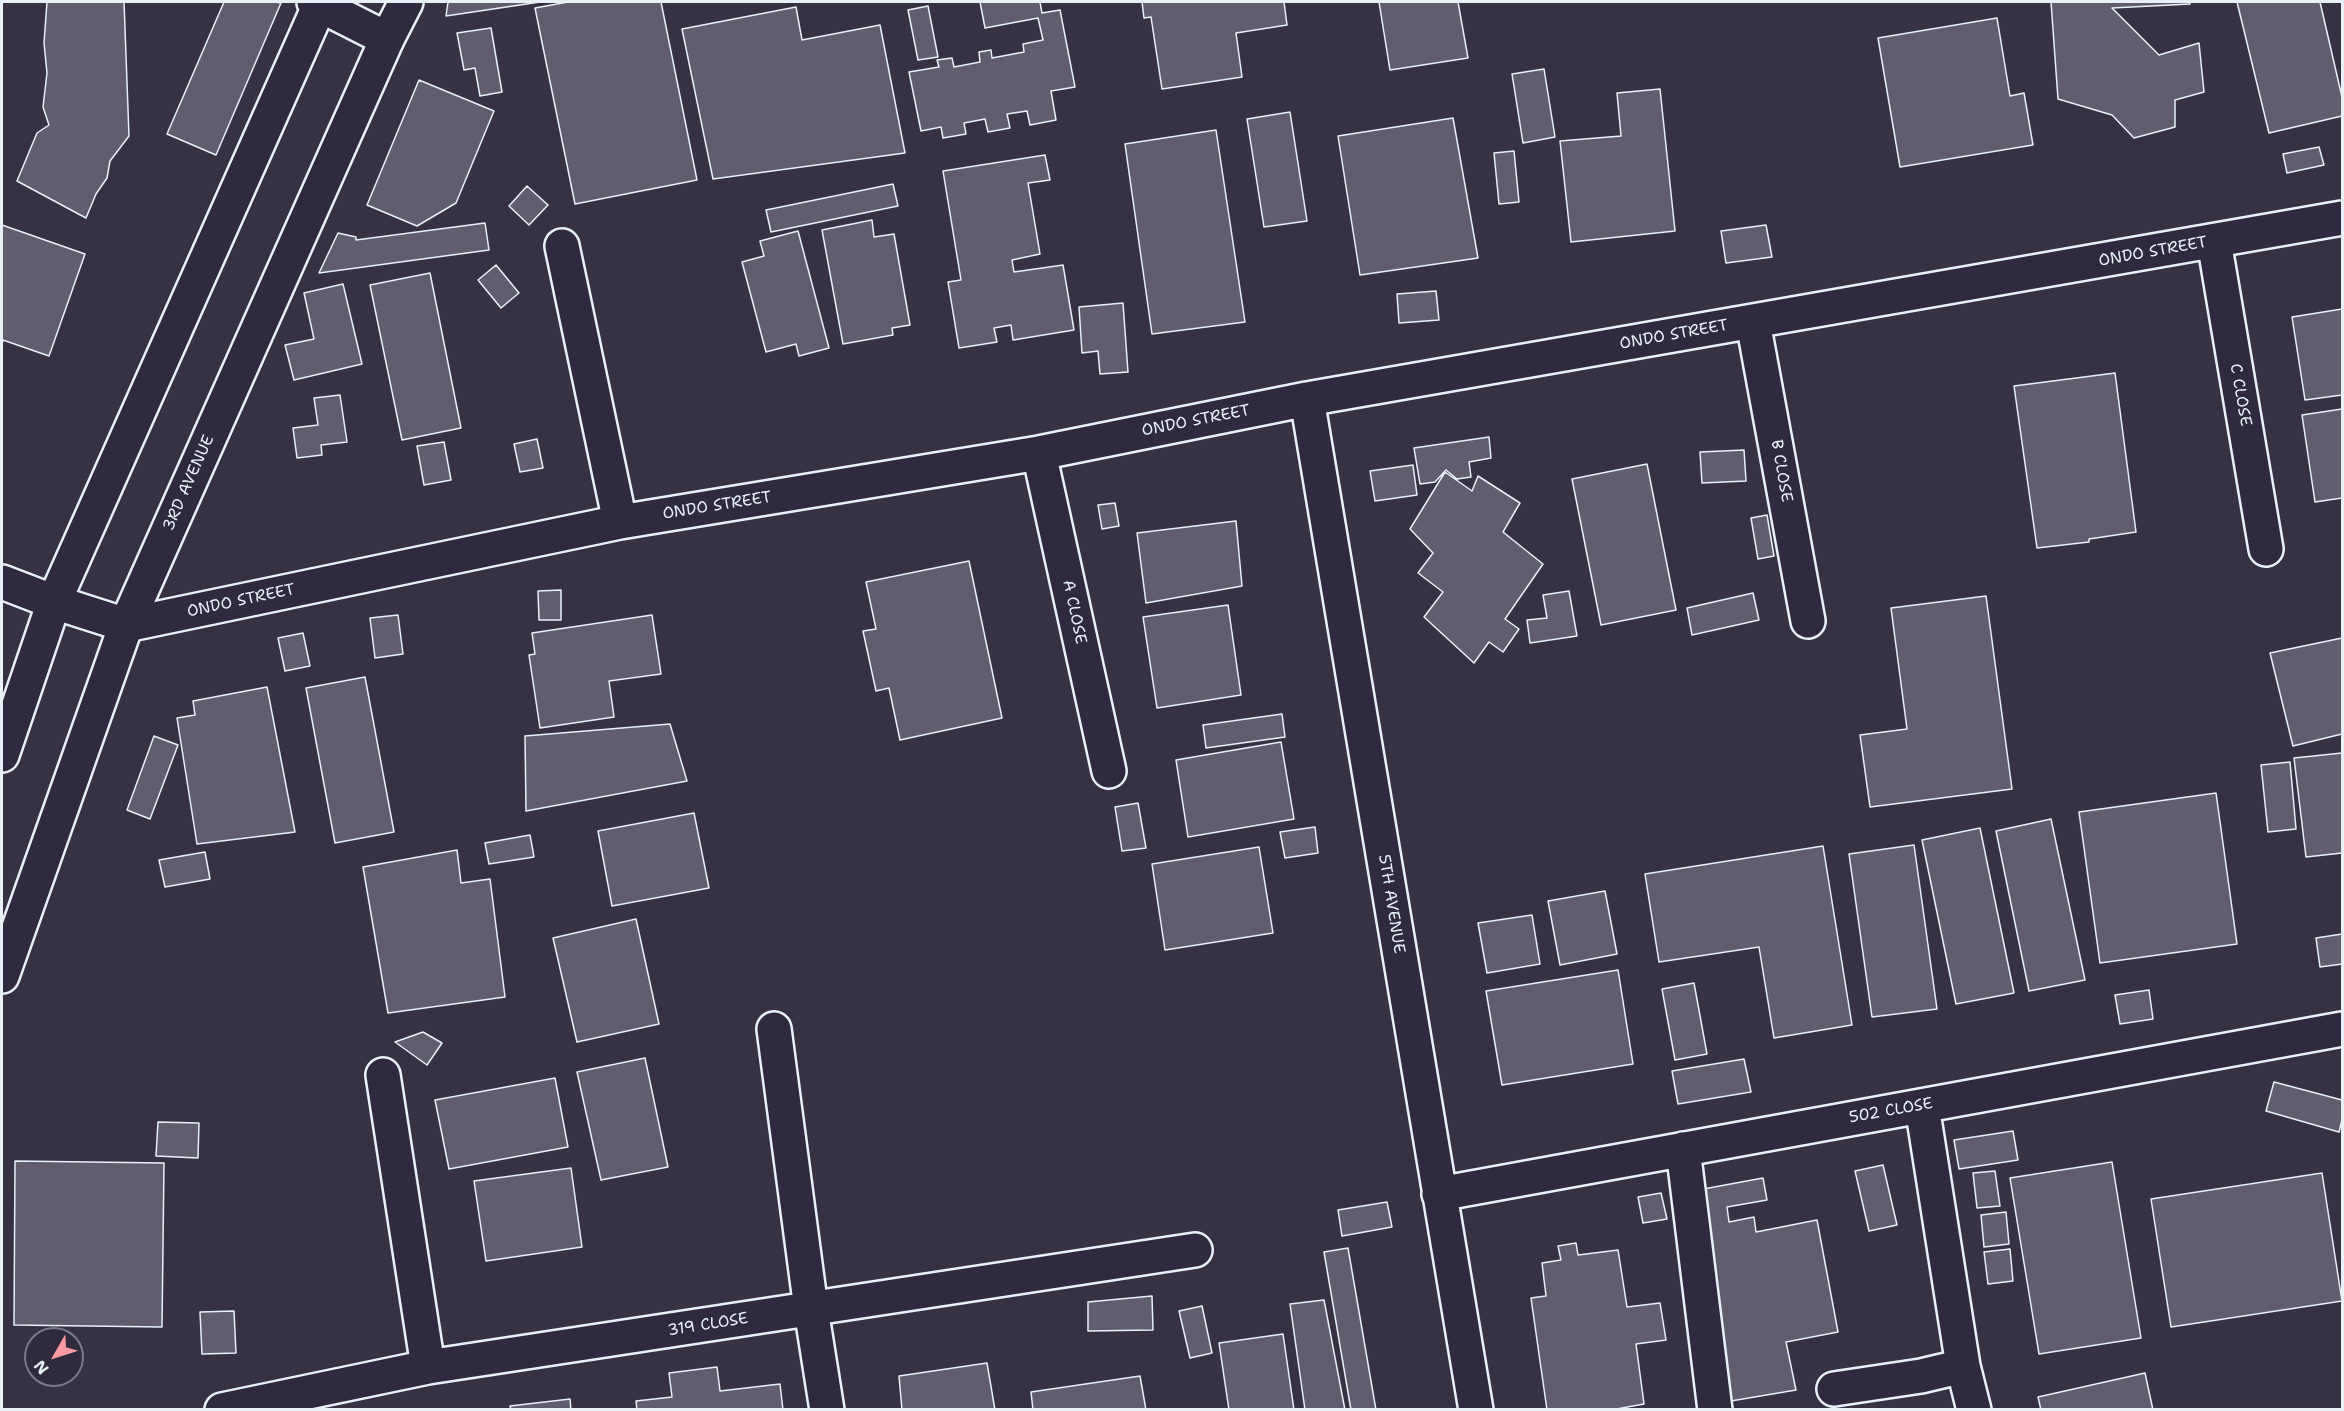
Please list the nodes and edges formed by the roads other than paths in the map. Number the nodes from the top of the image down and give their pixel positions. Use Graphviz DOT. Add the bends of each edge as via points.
graph roads {
  1 [pos="318,2"];
  2 [pos="406,2"];
  3 [pos="387,39"];
  4 [pos="2343,218"];
  5 [pos="2214,241"];
  6 [pos="562,246"];
  7 [pos="1753,322"];
  8 [pos="1307,399"];
  9 [pos="1039,453"];
  10 [pos="620,522"];
  11 [pos="2266,549"];
  12 [pos="2,582"];
  13 [pos="54,602"];
  14 [pos="1808,621"];
  15 [pos="126,625"];
  16 [pos="2,755"];
  17 [pos="1109,771"];
  18 [pos="2,976"];
  19 [pos="774,1029"];
  20 [pos="2343,1029"];
  21 [pos="383,1075"];
  22 [pos="1922,1106"];
  23 [pos="1683,1149"];
  24 [pos="1439,1194"];
  25 [pos="1195,1250"];
  26 [pos="811,1309"];
  27 [pos="1963,1366"];
  28 [pos="428,1367"];
  29 [pos="1834,1389"];
  30 [pos="222,1410"];
  31 [pos="827,1410"];
  32 [pos="1476,1410"];
  33 [pos="1715,1410"];
  34 [pos="1974,1410"];
  1 -- 3 [label="street"];
  1 -- 13 [label="street"];
  2 -- 3 [label="street, 3RD AVENUE"];
  3 -- 15 [label="street, 3RD AVENUE"];
  4 -- 5 [label="street, ONDO STREET"];
  5 -- 7 [label="street, ONDO STREET"];
  5 -- 11 [label="street, C CLOSE"];
  6 -- 10 [label="street"];
  7 -- 8 [label="street, ONDO STREET"];
  7 -- 14 [label="street, B CLOSE"];
  8 -- 9 [label="street, ONDO STREET"];
  8 -- 24 [label="street, 5TH AVENUE"];
  9 -- 10 [label="street, ONDO STREET"];
  9 -- 17 [label="street, A CLOSE"];
  10 -- 15 [label="street, ONDO STREET"];
  12 -- 13 [label="street, ONDO STREET"];
  13 -- 15 [label="street, ONDO STREET"];
  13 -- 16 [label="street"];
  15 -- 18 [label="street, 3RD AVENUE"];
  19 -- 26 [label="street"];
  20 -- 22 [label="street, 502 CLOSE"];
  21 -- 28 [label="street"];
  22 -- 23 [label="street, 502 CLOSE"];
  22 -- 27 [label="street"];
  23 -- 24 [label="street, 502 CLOSE"];
  23 -- 33 [label="street"];
  24 -- 32 [label="street, 5TH AVENUE"];
  25 -- 26 [label="street, 319 CLOSE"];
  26 -- 28 [label="street, 319 CLOSE"];
  26 -- 31 [label="street"];
  27 -- 29 [label="street"];
  27 -- 34 [label="street"];
  28 -- 30 [label="street, 319 CLOSE"];
}
